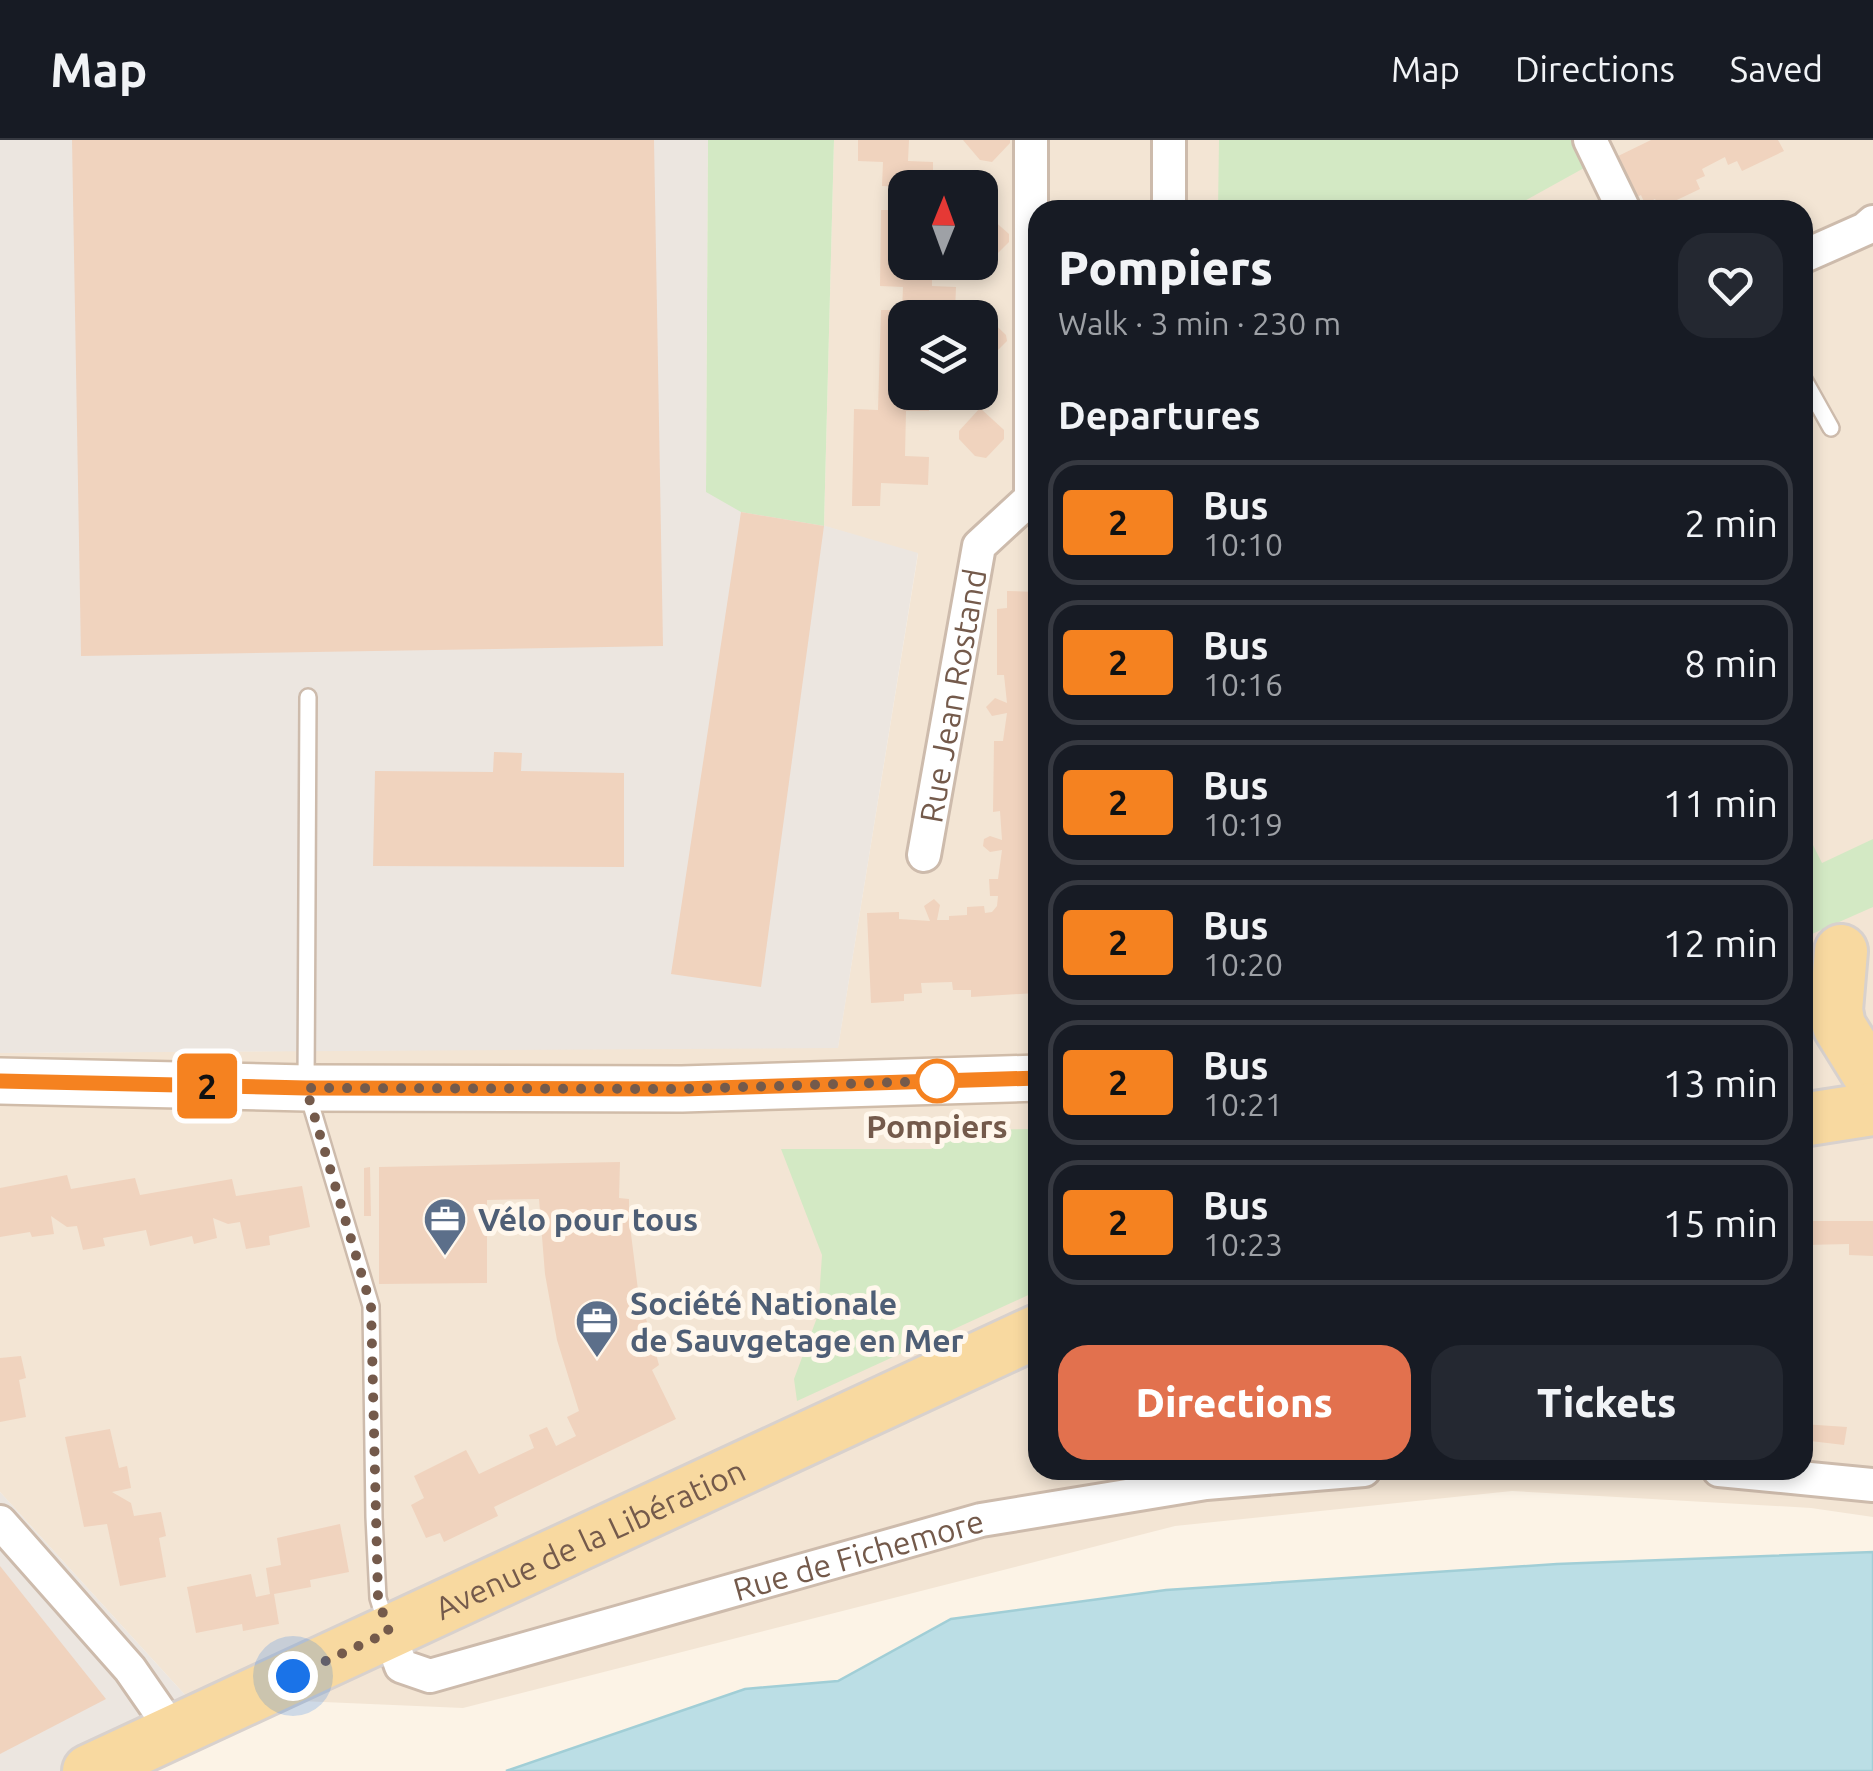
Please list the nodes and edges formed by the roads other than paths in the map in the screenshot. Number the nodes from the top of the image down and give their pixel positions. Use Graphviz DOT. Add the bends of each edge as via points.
graph roads {
  1 [pos="1032,140"];
  2 [pos="1169,140"];
  3 [pos="1590,140"];
  4 [pos="1033,200"];
  5 [pos="1169,200"];
  6 [pos="1619,200"];
  7 [pos="1873,222"];
  8 [pos="1813,253"];
  9 [pos="1813,396"];
  10 [pos="1830,428"];
  11 [pos="1028,501"];
  12 [pos="308,697"];
  13 [pos="924,855"];
  14 [pos="1839,953"];
  15 [pos="1028,1078"];
  16 [pos="0,1081"];
  17 [pos="1873,1081"];
  18 [pos="1813,1082"];
  19 [pos="306,1088"];
  20 [pos="1873,1110"];
  21 [pos="1813,1118"];
  22 [pos="1028,1336"];
  23 [pos="1813,1479"];
  24 [pos="1242,1480"];
  25 [pos="1873,1485"];
  26 [pos="0,1522"];
  27 [pos="389,1632"];
  28 [pos="173,1731"];
  29 [pos="89,1771"];
  1 -- 4 [label="street, Rue Jean Rostand"];
  2 -- 5 [label="street"];
  3 -- 6 [label="street"];
  7 -- 8 [label="street"];
  9 -- 10 [label="lane"];
  11 -- 13 [label="street, Rue Jean Rostand" via="979,546"];
  12 -- 19 [label="lane"];
  14 -- 17 [label="main road" via="1839,1026"];
  15 -- 19 [label="main road" via="682,1089"];
  16 -- 19 [label="main road"];
  17 -- 18 [label="main road"];
  19 -- 27 [label="lane" via="371,1306 378,1598"];
  20 -- 21 [label="main road"];
  22 -- 27 [label="main road, Avenue de la Libération"];
  23 -- 25 [label="street"];
  24 -- 27 [label="street, Rue de Fichemore" via="981,1520 430,1676 401,1666"];
  26 -- 28 [label="street" via="130,1669"];
  27 -- 28 [label="main road, Avenue de la Libération"];
  28 -- 29 [label="main road, Avenue de la Libération"];
}
